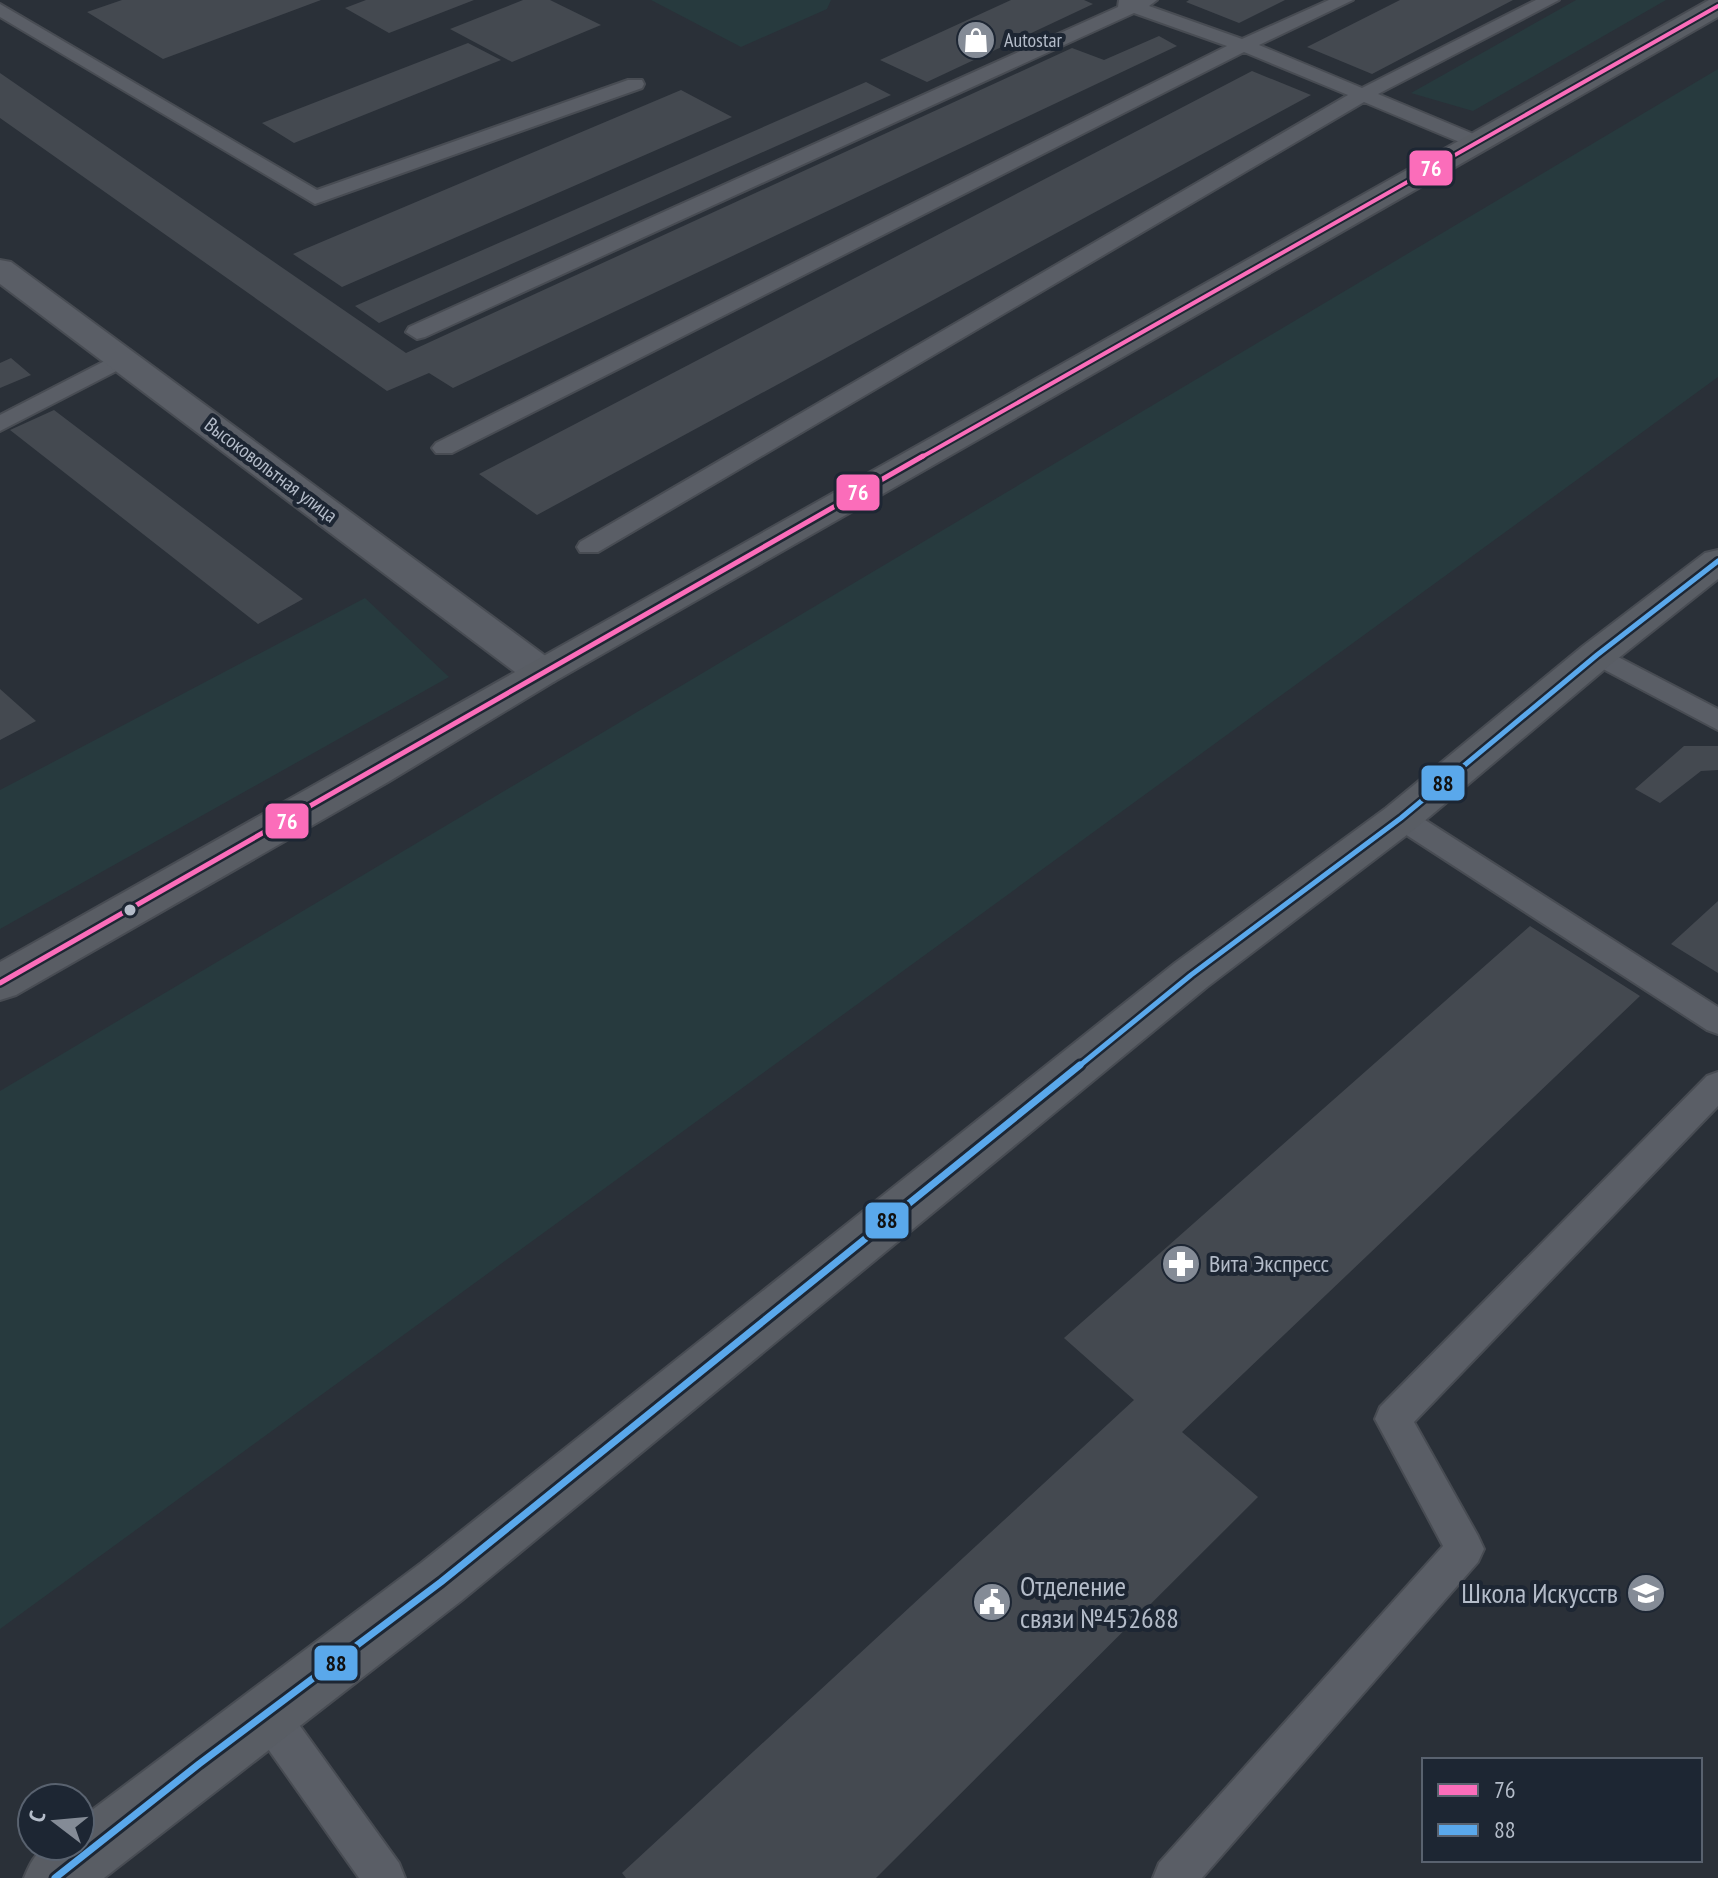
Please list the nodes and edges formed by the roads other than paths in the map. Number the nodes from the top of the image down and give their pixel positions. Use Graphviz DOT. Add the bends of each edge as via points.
graph roads {
  1 [pos="1344,0"];
  2 [pos="1550,0"];
  3 [pos="1132,2"];
  4 [pos="1718,6"];
  5 [pos="0,9"];
  6 [pos="1243,45"];
  7 [pos="635,84"];
  8 [pos="1362,95"];
  9 [pos="1476,142"];
  10 [pos="0,269"];
  11 [pos="417,332"];
  12 [pos="122,359"];
  13 [pos="0,424"];
  14 [pos="444,448"];
  15 [pos="589,547"];
  16 [pos="1718,561"];
  17 [pos="1597,655"];
  18 [pos="541,672"];
  19 [pos="1718,721"];
  20 [pos="1401,818"];
  21 [pos="0,983"];
  22 [pos="1718,1022"];
  23 [pos="1718,1085"];
  24 [pos="268,1715"];
  25 [pos="55,1878"];
  26 [pos="384,1878"];
  27 [pos="1174,1878"];
  1 -- 6 [label="lane"];
  2 -- 8 [label="lane"];
  3 -- 6 [label="lane"];
  3 -- 11 [label="lane"];
  4 -- 9 [label="main road"];
  5 -- 7 [label="lane" via="315,198"];
  6 -- 8 [label="lane"];
  6 -- 14 [label="lane"];
  8 -- 9 [label="lane"];
  8 -- 15 [label="lane"];
  9 -- 18 [label="main road"];
  10 -- 12 [label="street, Высоковольтная улица"];
  12 -- 13 [label="lane"];
  12 -- 18 [label="street, Высоковольтная улица"];
  16 -- 17 [label="main road"];
  17 -- 19 [label="lane"];
  17 -- 20 [label="main road"];
  18 -- 21 [label="main road"];
  20 -- 22 [label="lane"];
  20 -- 24 [label="main road" via="1191,975 441,1582"];
  23 -- 27 [label="lane" via="1393,1419 1465,1549"];
  24 -- 25 [label="main road"];
  24 -- 26 [label="lane"];
}
